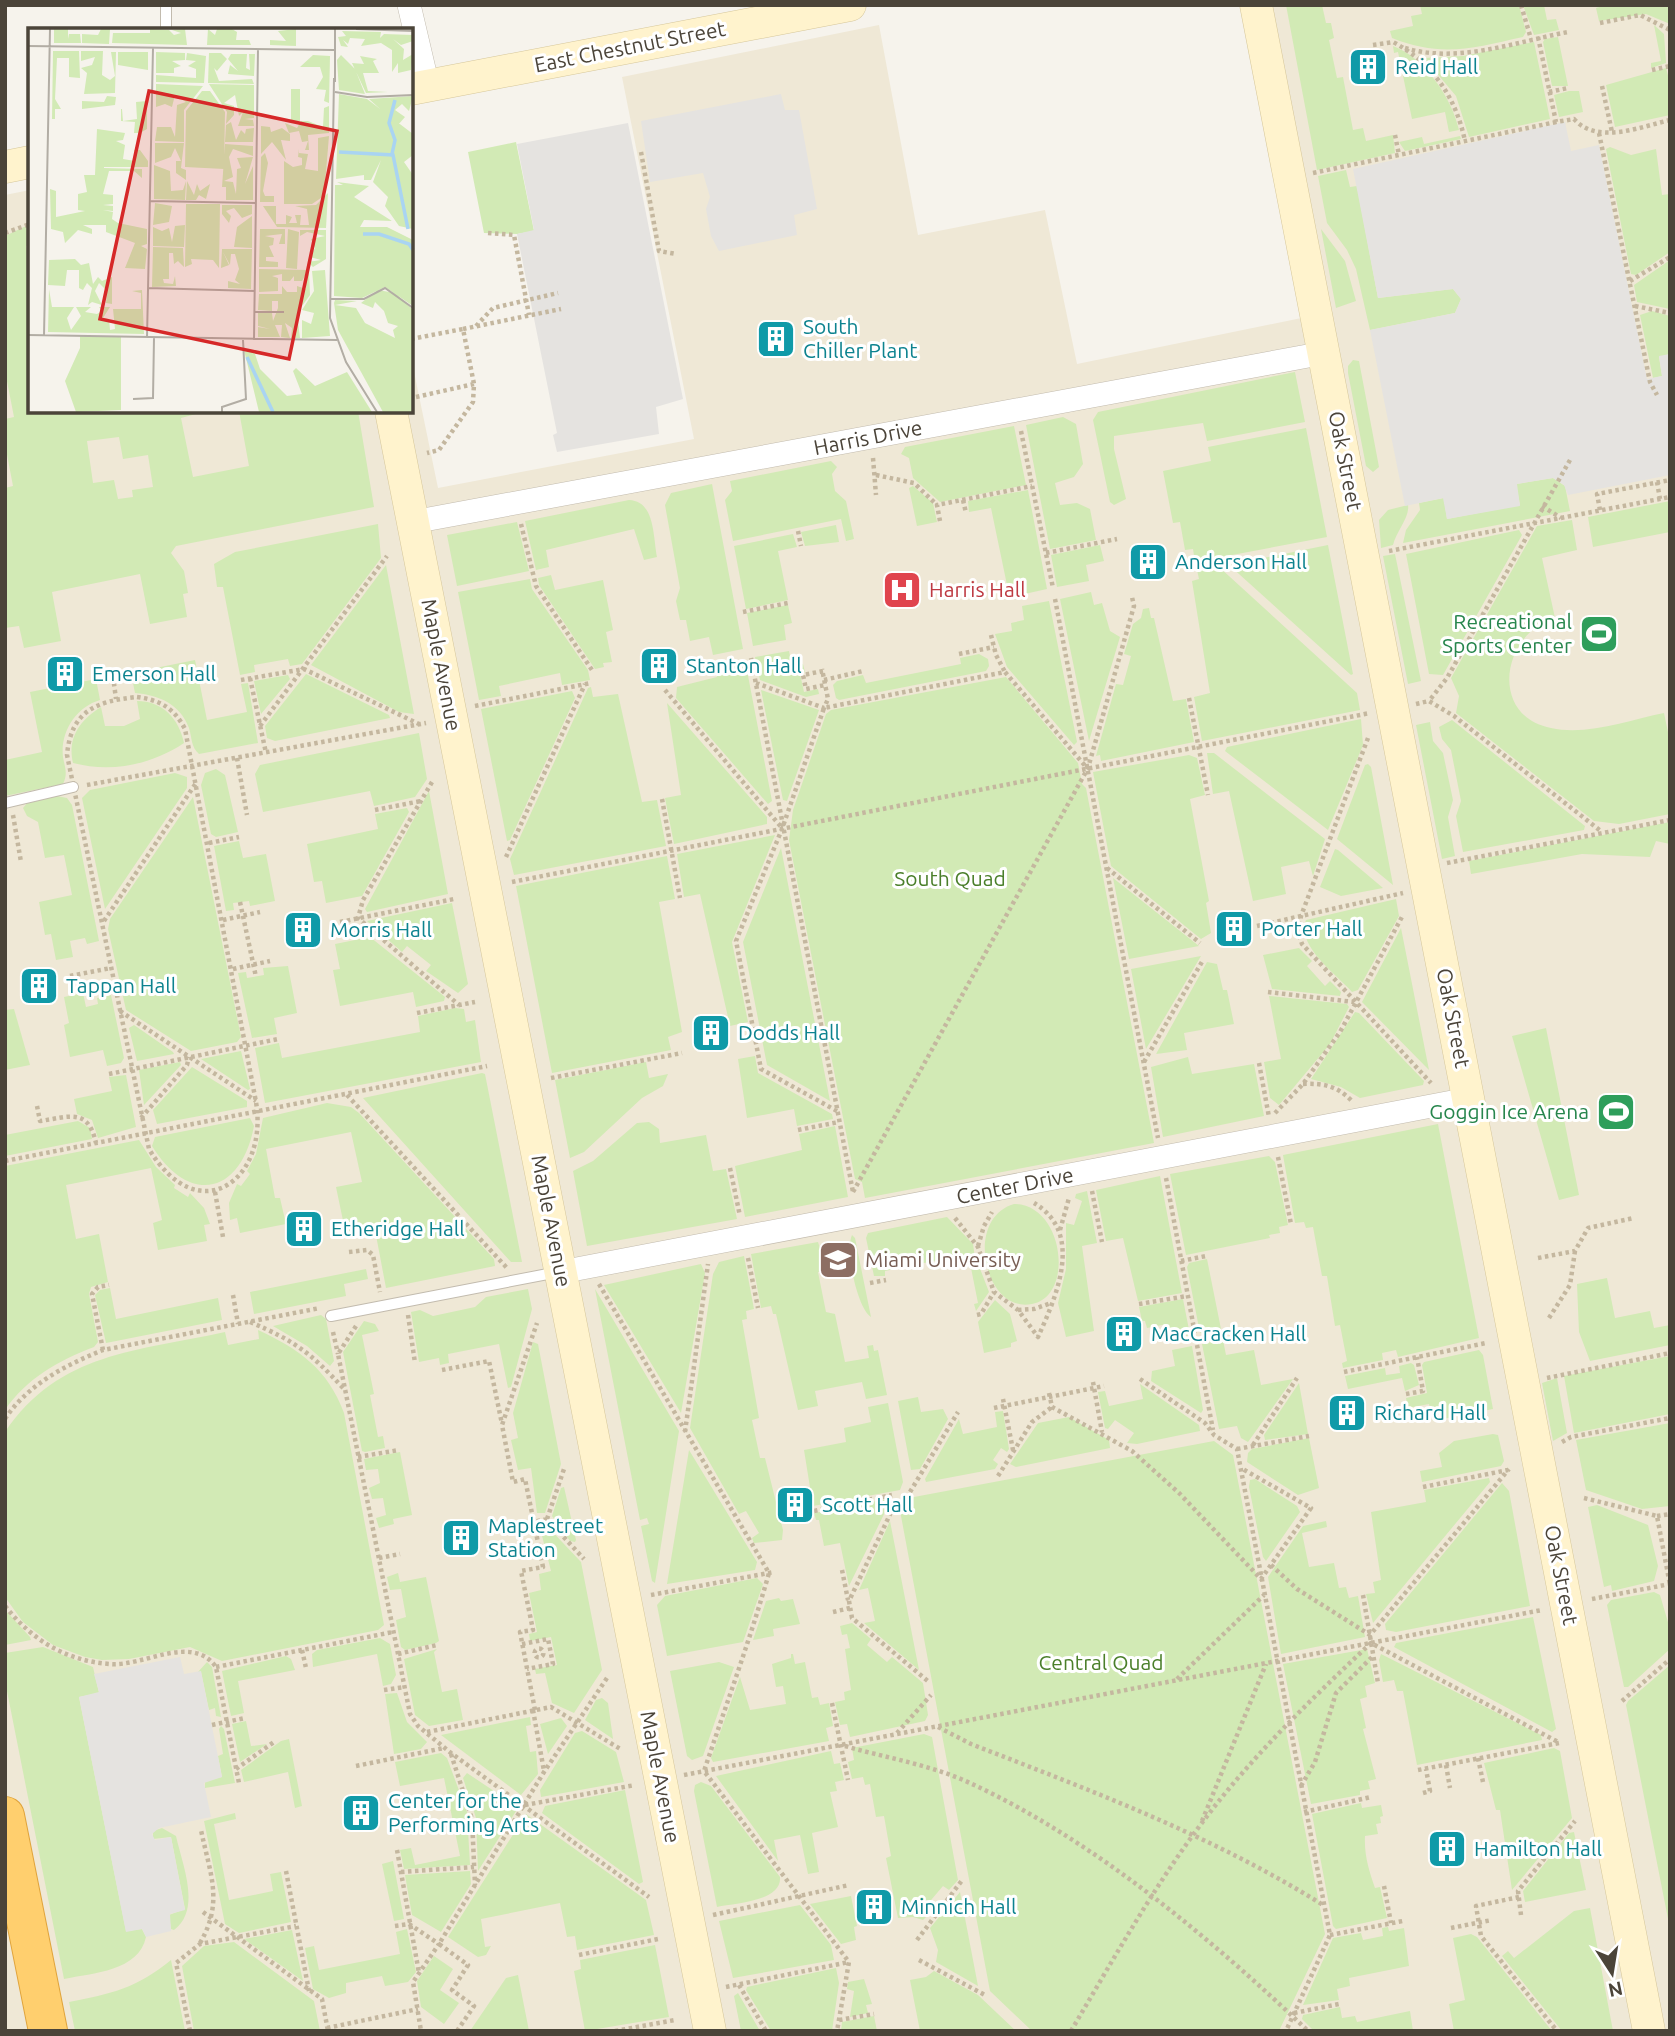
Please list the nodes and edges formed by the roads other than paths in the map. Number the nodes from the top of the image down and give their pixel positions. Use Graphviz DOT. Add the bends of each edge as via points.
graph roads {
  1 [pos="166,5"];
  2 [pos="409,5"];
  3 [pos="850,5"];
  4 [pos="1256,5"];
  5 [pos="166,28"];
  6 [pos="412,28"];
  7 [pos="413,38"];
  8 [pos="419,87"];
  9 [pos="28,162"];
  10 [pos="5,167"];
  11 [pos="1324,353"];
  12 [pos="405,413"];
  13 [pos="413,522"];
  14 [pos="73,788"];
  15 [pos="8,802"];
  16 [pos="1468,1099"];
  17 [pos="561,1272"];
  18 [pos="330,1312"];
  19 [pos="5,1816"];
  20 [pos="5,1948"];
  21 [pos="21,2031"];
  22 [pos="48,2031"];
  23 [pos="710,2031"];
  24 [pos="1649,2031"];
  1 -- 5 [label="lane"];
  2 -- 6 [label="street"];
  3 -- 8 [label="street, East Chestnut Street"];
  4 -- 11 [label="street, Oak Street"];
  7 -- 8 [label="street"];
  9 -- 10 [label="street"];
  11 -- 13 [label="street, Harris Drive"];
  11 -- 16 [label="street, Oak Street"];
  12 -- 13 [label="street, Maple Avenue"];
  13 -- 17 [label="street, Maple Avenue"];
  14 -- 15 [label="lane"];
  16 -- 17 [label="street, Center Drive" via="1271,1127 1162,1158"];
  16 -- 24 [label="street, Oak Street"];
  17 -- 18 [label="lane" via="368,1309"];
  17 -- 23 [label="street, Maple Avenue"];
  19 -- 22 [label="highway"];
  20 -- 21 [label="highway"];
}
